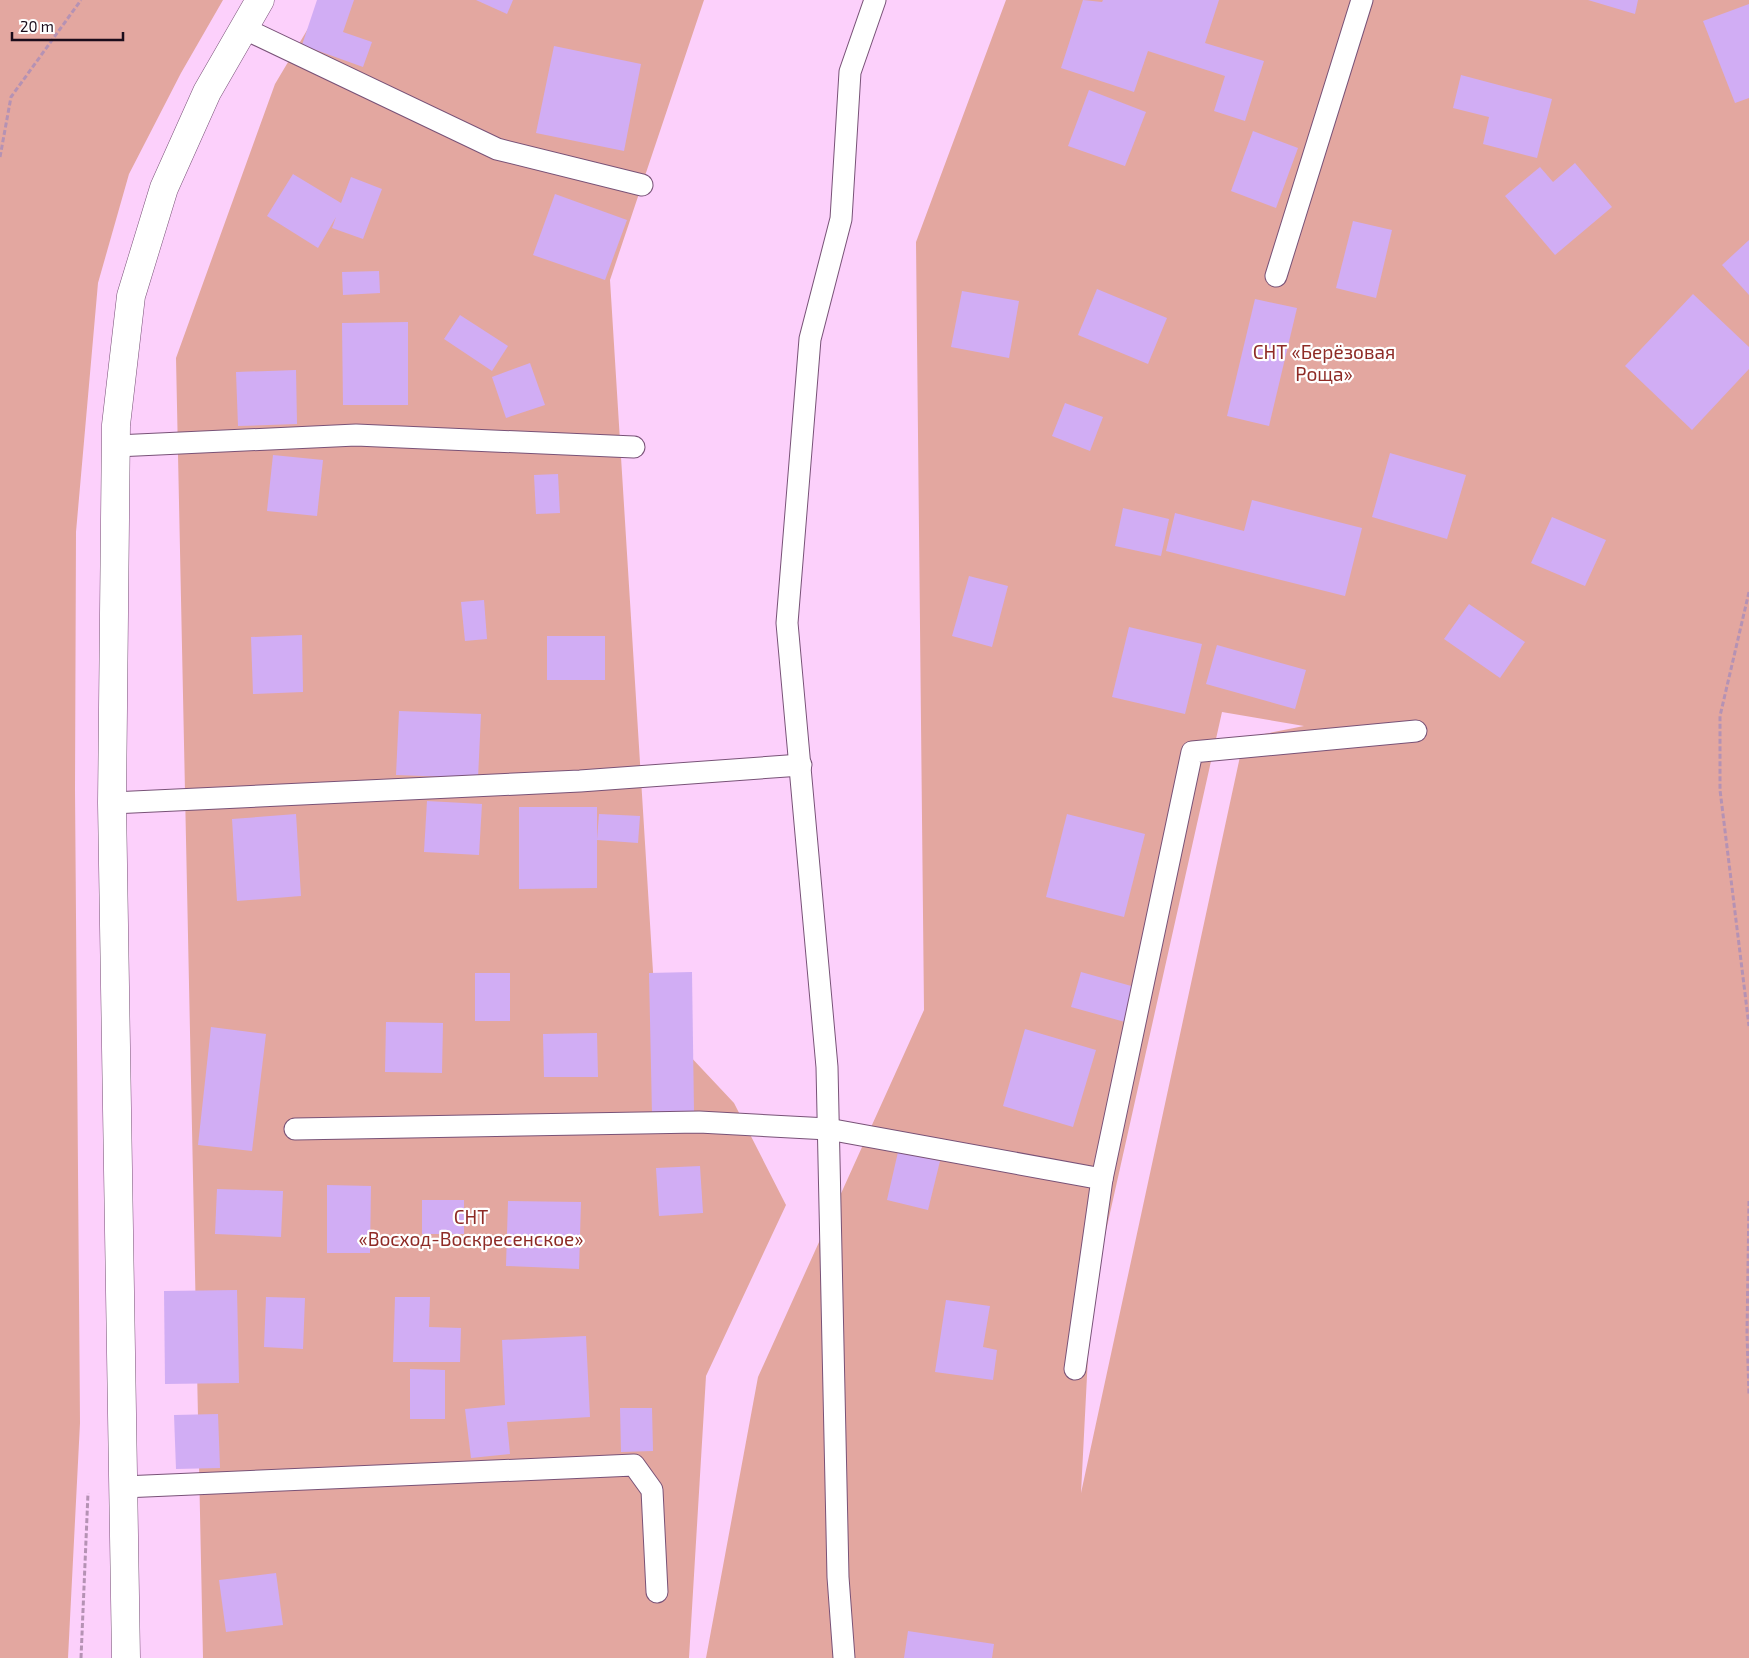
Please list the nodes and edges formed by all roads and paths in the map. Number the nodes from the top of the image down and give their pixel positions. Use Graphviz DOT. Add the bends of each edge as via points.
graph roads {
  1 [pos="81,0"];
  2 [pos="260,0"];
  3 [pos="875,0"];
  4 [pos="1362,0"];
  5 [pos="243,28"];
  6 [pos="0,157"];
  7 [pos="642,186"];
  8 [pos="1276,276"];
  9 [pos="116,446"];
  10 [pos="634,447"];
  11 [pos="1749,592"];
  12 [pos="1416,731"];
  13 [pos="801,766"];
  14 [pos="112,803"];
  15 [pos="1749,1026"];
  16 [pos="295,1129"];
  17 [pos="828,1129"];
  18 [pos="1102,1179"];
  19 [pos="1749,1201"];
  20 [pos="1075,1369"];
  21 [pos="1749,1394"];
  22 [pos="123,1488"];
  23 [pos="88,1490"];
  24 [pos="657,1592"];
  25 [pos="81,1658"];
  26 [pos="126,1658"];
  27 [pos="844,1658"];
  1 -- 6 [label="path" via="11,97"];
  2 -- 5 [label="street"];
  3 -- 13 [label="lane" via="850,72 841,219 810,339 787,623"];
  4 -- 8 [label="lane"];
  5 -- 7 [label="lane" via="497,149"];
  5 -- 9 [label="street" via="207,92 164,188 134,287"];
  9 -- 10 [label="lane" via="356,435"];
  9 -- 14 [label="street"];
  11 -- 15 [label="path" via="1720,716 1720,790"];
  12 -- 18 [label="lane" via="1192,752"];
  13 -- 14 [label="lane" via="580,781"];
  13 -- 17 [label="lane" via="827,1068"];
  14 -- 22 [label="street"];
  16 -- 17 [label="lane" via="699,1122"];
  17 -- 18 [label="lane"];
  17 -- 27 [label="lane" via="838,1577"];
  18 -- 20 [label="lane"];
  19 -- 21 [label="path"];
  22 -- 24 [label="lane" via="634,1465 652,1490"];
  22 -- 26 [label="street"];
  23 -- 25 [label="path"];
}
